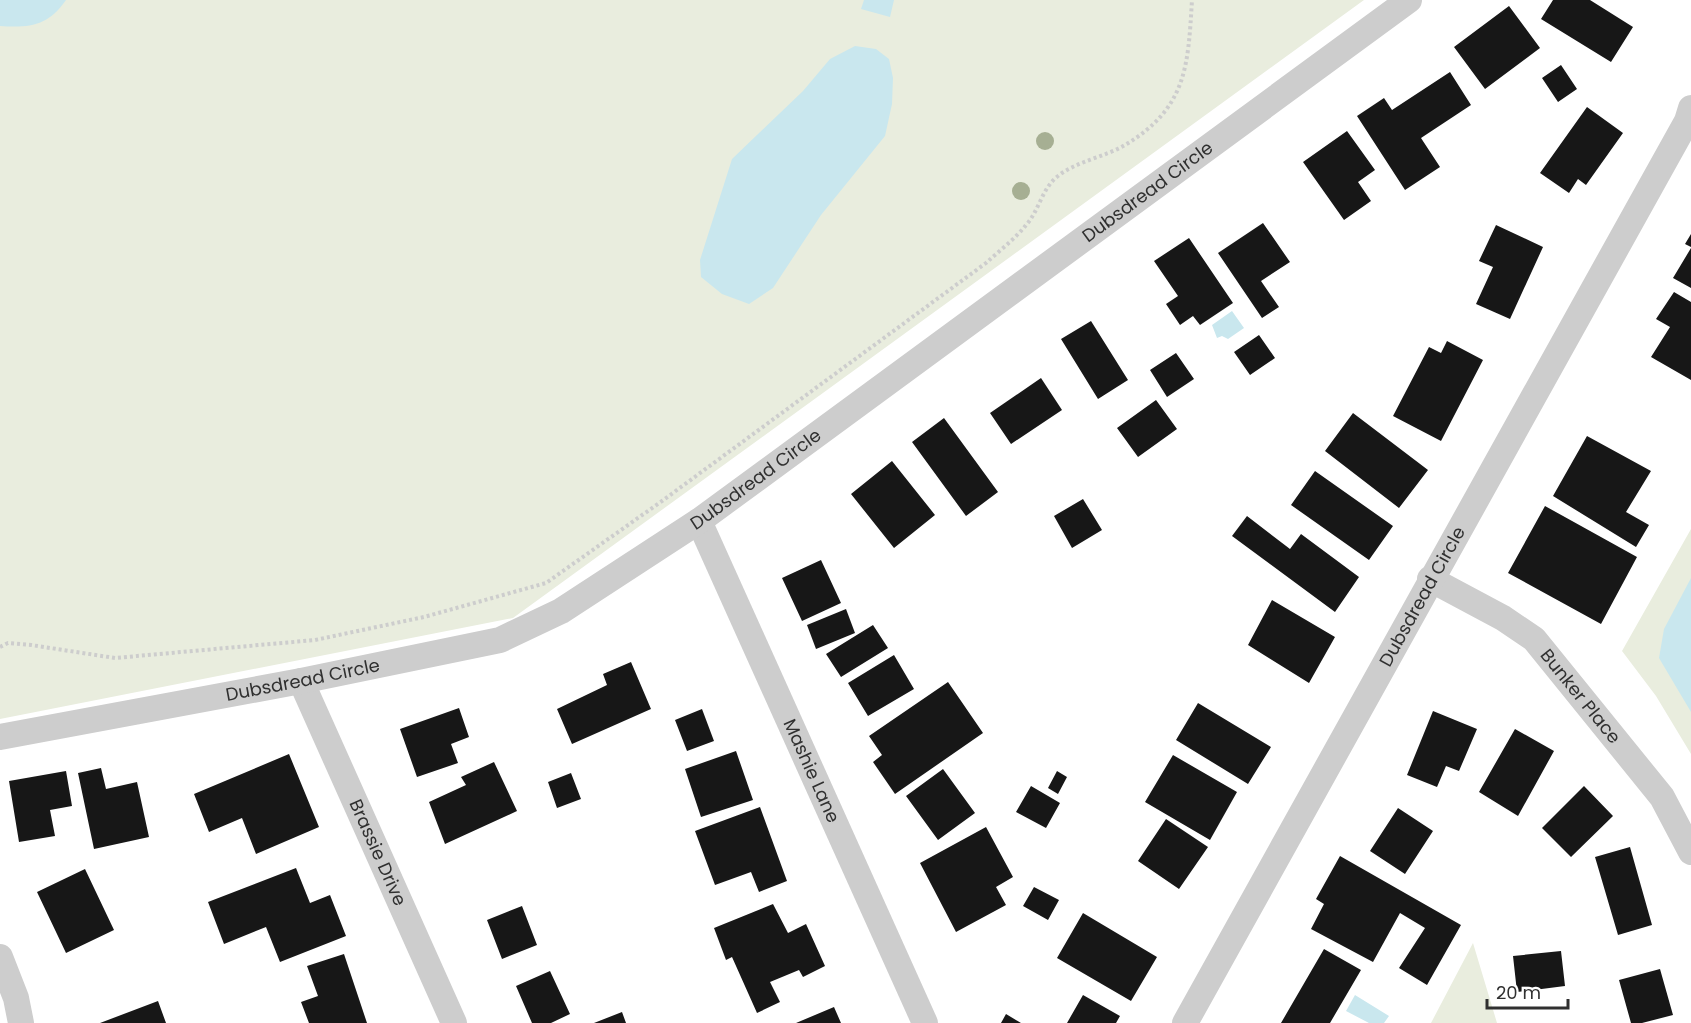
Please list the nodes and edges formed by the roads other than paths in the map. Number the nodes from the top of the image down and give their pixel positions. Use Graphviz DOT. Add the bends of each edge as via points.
graph roads {
  1 [pos="1409,0"];
  2 [pos="1691,108"];
  3 [pos="699,521"];
  4 [pos="1430,579"];
  5 [pos="302,681"];
  6 [pos="0,737"];
  7 [pos="1691,852"];
  8 [pos="0,957"];
  9 [pos="21,1023"];
  10 [pos="454,1023"];
  11 [pos="925,1023"];
  12 [pos="1185,1023"];
  1 -- 3 [label="street, Dubsdread Circle"];
  2 -- 4 [label="street, Dubsdread Circle"];
  3 -- 5 [label="street, Dubsdread Circle" via="561,611 500,640"];
  3 -- 11 [label="street, Mashie Lane"];
  4 -- 7 [label="street, Bunker Place" via="1534,639 1662,797"];
  4 -- 12 [label="street, Dubsdread Circle"];
  5 -- 6 [label="street, Dubsdread Circle"];
  5 -- 10 [label="street, Brassie Drive"];
  8 -- 9 [label="street"];
}
